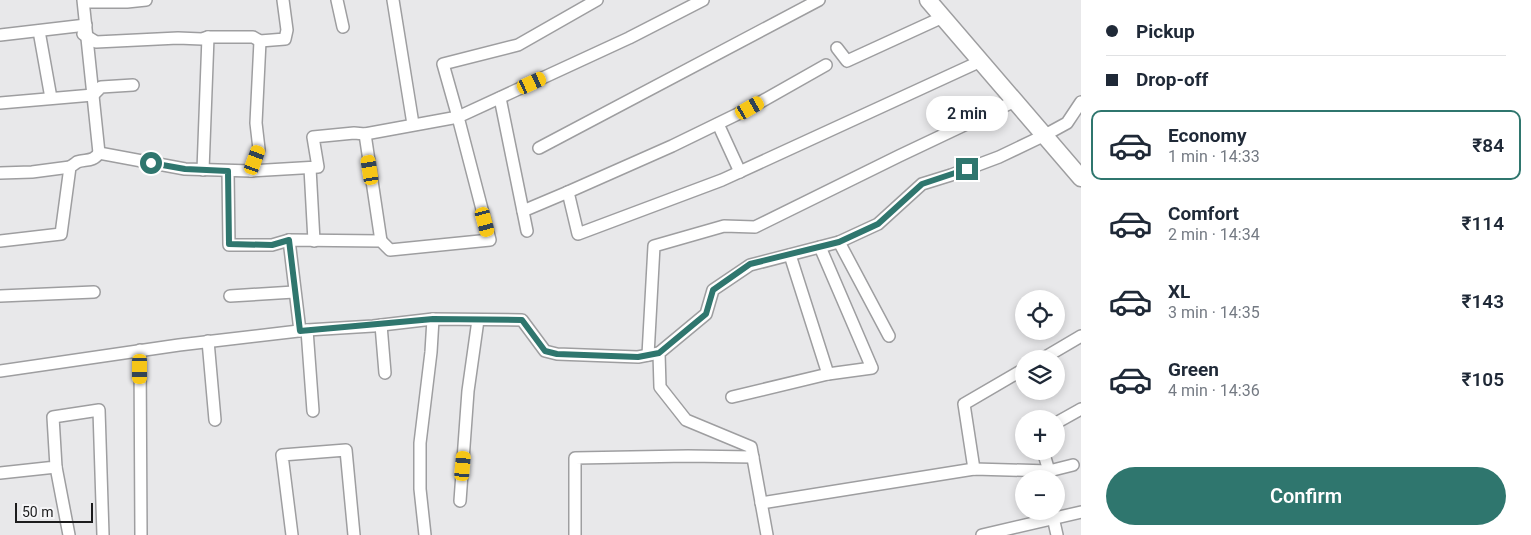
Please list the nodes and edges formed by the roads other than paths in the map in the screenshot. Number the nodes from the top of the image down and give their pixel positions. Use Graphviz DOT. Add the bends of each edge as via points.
graph roads {
  1 [pos="146,0"];
  2 [pos="283,0"];
  3 [pos="338,0"];
  4 [pos="393,0"];
  5 [pos="596,0"];
  6 [pos="703,0"];
  7 [pos="819,0"];
  8 [pos="928,0"];
  9 [pos="84,1"];
  10 [pos="943,17"];
  11 [pos="343,27"];
  12 [pos="39,31"];
  13 [pos="85,31"];
  14 [pos="0,35"];
  15 [pos="208,37"];
  16 [pos="260,41"];
  17 [pos="837,48"];
  18 [pos="981,61"];
  19 [pos="826,65"];
  20 [pos="133,84"];
  21 [pos="93,95"];
  22 [pos="51,98"];
  23 [pos="500,98"];
  24 [pos="1015,101"];
  25 [pos="0,102"];
  26 [pos="1081,102"];
  27 [pos="458,117"];
  28 [pos="413,124"];
  29 [pos="718,124"];
  30 [pos="365,134"];
  31 [pos="1045,135"];
  32 [pos="540,148"];
  33 [pos="100,153"];
  34 [pos="70,167"];
  35 [pos="310,168"];
  36 [pos="204,170"];
  37 [pos="228,171"];
  38 [pos="251,171"];
  39 [pos="740,172"];
  40 [pos="0,173"];
  41 [pos="1081,178"];
  42 [pos="568,192"];
  43 [pos="523,211"];
  44 [pos="527,231"];
  45 [pos="289,240"];
  46 [pos="0,241"];
  47 [pos="314,241"];
  48 [pos="381,241"];
  49 [pos="839,242"];
  50 [pos="820,247"];
  51 [pos="790,255"];
  52 [pos="94,292"];
  53 [pos="294,292"];
  54 [pos="0,296"];
  55 [pos="230,296"];
  56 [pos="433,319"];
  57 [pos="478,320"];
  58 [pos="381,325"];
  59 [pos="304,331"];
  60 [pos="889,336"];
  61 [pos="1081,336"];
  62 [pos="208,341"];
  63 [pos="140,350"];
  64 [pos="1057,350"];
  65 [pos="654,354"];
  66 [pos="0,371"];
  67 [pos="384,373"];
  68 [pos="828,374"];
  69 [pos="1015,374"];
  70 [pos="732,397"];
  71 [pos="1081,409"];
  72 [pos="313,411"];
  73 [pos="1065,418"];
  74 [pos="215,420"];
  75 [pos="753,457"];
  76 [pos="1073,465"];
  77 [pos="56,467"];
  78 [pos="974,469"];
  79 [pos="1058,470"];
  80 [pos="1015,472"];
  81 [pos="0,473"];
  82 [pos="460,501"];
  83 [pos="761,503"];
  84 [pos="1081,512"];
  85 [pos="1065,514"];
  86 [pos="1035,520"];
  87 [pos="1054,520"];
  88 [pos="69,535"];
  89 [pos="103,535"];
  90 [pos="141,535"];
  91 [pos="292,535"];
  92 [pos="354,535"];
  93 [pos="425,535"];
  94 [pos="575,535"];
  95 [pos="767,535"];
  96 [pos="982,535"];
  97 [pos="1057,535"];
  1 -- 9 [label="street"];
  2 -- 16 [label="street" via="285,39"];
  3 -- 11 [label="street"];
  4 -- 28 [label="street"];
  5 -- 27 [label="street" via="518,44 443,64"];
  6 -- 23 [label="street"];
  7 -- 32 [label="street"];
  8 -- 10 [label="street"];
  9 -- 13 [label="street"];
  10 -- 17 [label="street" via="847,61"];
  10 -- 18 [label="street"];
  12 -- 13 [label="street"];
  12 -- 14 [label="street"];
  12 -- 22 [label="street"];
  13 -- 15 [label="street" via="96,42"];
  13 -- 21 [label="street"];
  15 -- 16 [label="street" via="253,37"];
  15 -- 36 [label="street"];
  16 -- 38 [label="street" via="256,122 259,149"];
  18 -- 24 [label="street"];
  18 -- 39 [label="street"];
  19 -- 29 [label="street"];
  20 -- 21 [label="street" via="101,87"];
  21 -- 22 [label="street"];
  21 -- 33 [label="street"];
  22 -- 25 [label="street"];
  23 -- 27 [label="street"];
  23 -- 43 [label="street"];
  24 -- 31 [label="street"];
  24 -- 65 [label="street" via="755,227 724,226 654,246"];
  26 -- 31 [label="street" via="1067,123"];
  27 -- 28 [label="street"];
  27 -- 48 [label="street" via="490,240 390,250"];
  28 -- 30 [label="street"];
  29 -- 39 [label="street"];
  29 -- 42 [label="street"];
  30 -- 35 [label="street" via="312,137 318,167"];
  30 -- 48 [label="street"];
  31 -- 41 [label="street"];
  31 -- 49 [label="street" via="999,157 922,184 878,224"];
  33 -- 34 [label="street" via="89,161 76,162"];
  33 -- 36 [label="street"];
  34 -- 40 [label="street"];
  34 -- 46 [label="street" via="61,234"];
  35 -- 38 [label="street"];
  35 -- 47 [label="street"];
  36 -- 37 [label="street"];
  37 -- 38 [label="street"];
  37 -- 45 [label="street" via="229,244 272,245"];
  39 -- 42 [label="street" via="578,234"];
  42 -- 43 [label="street"];
  43 -- 44 [label="street"];
  45 -- 47 [label="street"];
  45 -- 53 [label="street"];
  47 -- 48 [label="street"];
  49 -- 50 [label="street"];
  49 -- 60 [label="street"];
  50 -- 51 [label="street"];
  50 -- 68 [label="street" via="872,368"];
  51 -- 65 [label="street" via="750,264 713,290 706,314"];
  51 -- 68 [label="street"];
  52 -- 54 [label="street"];
  53 -- 55 [label="street"];
  53 -- 59 [label="street"];
  56 -- 57 [label="street"];
  56 -- 58 [label="street"];
  56 -- 93 [label="street" via="420,443"];
  57 -- 65 [label="street" via="522,320 545,351 557,354 638,357"];
  57 -- 82 [label="street" via="468,391"];
  58 -- 59 [label="street"];
  58 -- 67 [label="street"];
  59 -- 62 [label="street"];
  59 -- 72 [label="street"];
  61 -- 64 [label="street"];
  62 -- 63 [label="street"];
  62 -- 74 [label="street"];
  63 -- 66 [label="street"];
  63 -- 90 [label="street"];
  65 -- 75 [label="street" via="660,386 686,420 751,447"];
  68 -- 70 [label="street"];
  69 -- 78 [label="street" via="964,404"];
  71 -- 73 [label="street"];
  75 -- 83 [label="street"];
  75 -- 94 [label="street" via="575,458"];
  76 -- 79 [label="street"];
  77 -- 81 [label="street"];
  77 -- 88 [label="street"];
  77 -- 89 [label="street" via="53,417 99,410"];
  78 -- 80 [label="street"];
  78 -- 83 [label="street"];
  83 -- 95 [label="street"];
  84 -- 85 [label="street"];
  86 -- 96 [label="street"];
  87 -- 97 [label="street"];
  91 -- 92 [label="street" via="282,455 346,450"];
}
